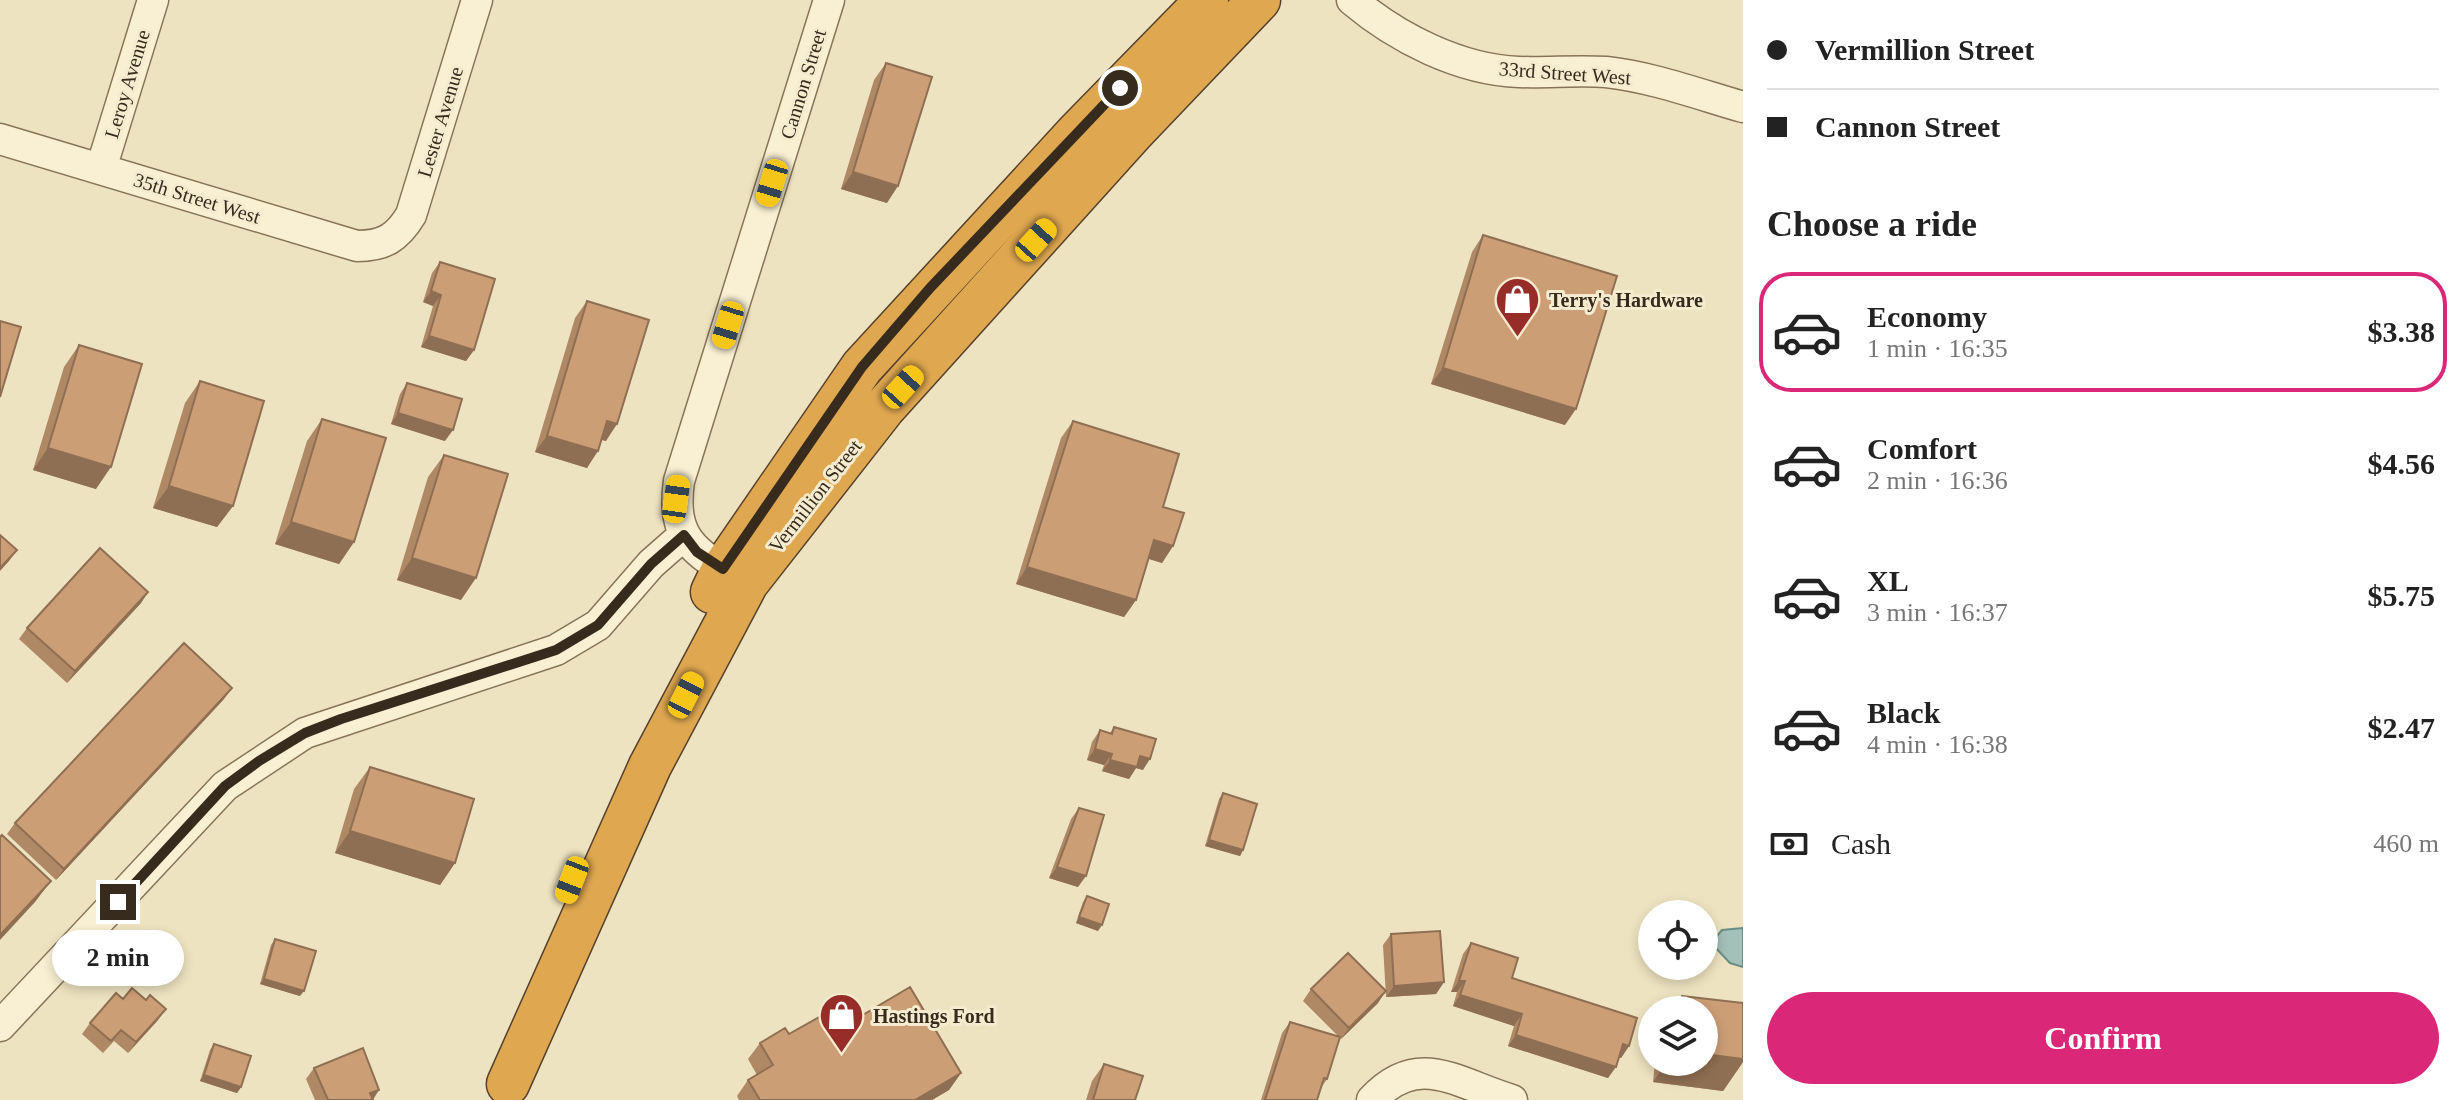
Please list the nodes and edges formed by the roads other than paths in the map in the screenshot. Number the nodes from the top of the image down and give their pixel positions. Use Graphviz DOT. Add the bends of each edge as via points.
graph roads {
  1 [pos="153,0"];
  2 [pos="477,0"];
  3 [pos="829,0"];
  4 [pos="1207,0"];
  5 [pos="1259,0"];
  6 [pos="1352,0"];
  7 [pos="1743,107"];
  8 [pos="0,139"];
  9 [pos="101,169"];
  10 [pos="393,239"];
  11 [pos="684,535"];
  12 [pos="735,576"];
  13 [pos="0,1026"];
  14 [pos="505,1092"];
  15 [pos="1372,1100"];
  16 [pos="1512,1100"];
  1 -- 9 [label="street, Leroy Avenue"];
  2 -- 10 [label="street, Lester Avenue" via="411,215"];
  3 -- 11 [label="street, Cannon Street" via="679,481 677,516"];
  4 -- 12 [label="highway, Vermillion Street" via="862,367"];
  5 -- 12 [label="highway, Vermillion Street" via="1134,131"];
  6 -- 7 [label="street, 33rd Street West" via="1425,47 1466,63 1516,72 1605,72"];
  8 -- 9 [label="street, 35th Street West"];
  9 -- 10 [label="street, 35th Street West" via="357,246"];
  11 -- 12 [label="street" via="697,552"];
  11 -- 13 [label="street" via="598,625 556,650 341,719 259,761 225,786"];
  12 -- 14 [label="highway, Vermillion Street"];
  15 -- 16 [label="street" via="1389,1082 1411,1072 1434,1074"];
}
